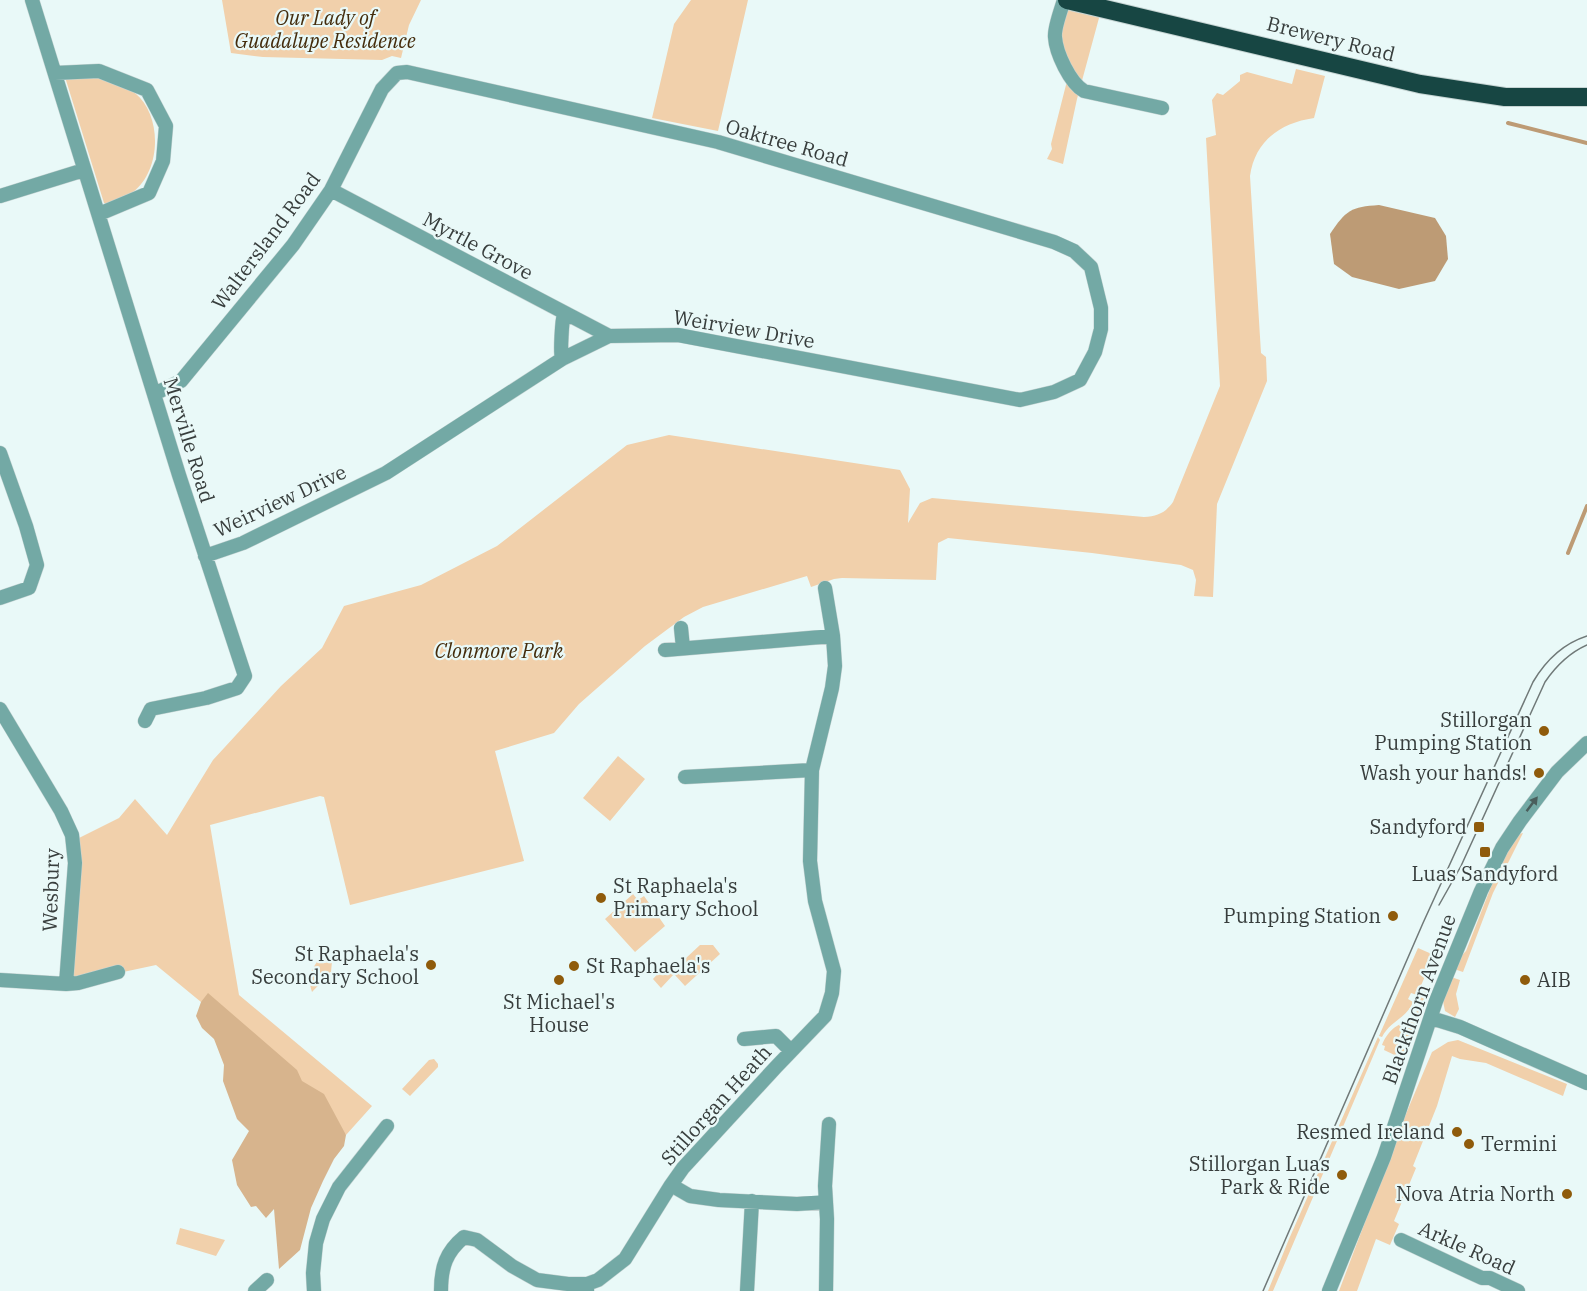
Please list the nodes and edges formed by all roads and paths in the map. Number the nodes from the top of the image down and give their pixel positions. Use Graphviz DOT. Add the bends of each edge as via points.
graph roads {
  1 [pos="32,0"];
  2 [pos="1066,0"];
  3 [pos="1093,3"];
  4 [pos="55,73"];
  5 [pos="382,89"];
  6 [pos="1587,97"];
  7 [pos="1162,108"];
  8 [pos="84,170"];
  9 [pos="331,190"];
  10 [pos="0,196"];
  11 [pos="99,214"];
  12 [pos="564,314"];
  13 [pos="609,336"];
  14 [pos="1095,352"];
  15 [pos="562,359"];
  16 [pos="154,394"];
  17 [pos="0,453"];
  18 [pos="205,556"];
  19 [pos="824,588"];
  20 [pos="0,598"];
  21 [pos="681,628"];
  22 [pos="833,636"];
  23 [pos="683,648"];
  24 [pos="665,650"];
  25 [pos="0,709"];
  26 [pos="145,721"];
  27 [pos="1587,743"];
  28 [pos="812,770"];
  29 [pos="685,777"];
  30 [pos="118,972"];
  31 [pos="0,980"];
  32 [pos="66,984"];
  33 [pos="1431,1018"];
  34 [pos="744,1039"];
  35 [pos="791,1051"];
  36 [pos="1587,1083"];
  37 [pos="828,1124"];
  38 [pos="387,1126"];
  39 [pos="671,1185"];
  40 [pos="752,1201"];
  41 [pos="826,1202"];
  42 [pos="1401,1240"];
  43 [pos="267,1280"];
  44 [pos="587,1288"];
  45 [pos="255,1291"];
  46 [pos="314,1291"];
  47 [pos="441,1291"];
  48 [pos="747,1291"];
  49 [pos="826,1291"];
  50 [pos="1329,1291"];
  51 [pos="1518,1291"];
  1 -- 4 [label="street, Merville Road"];
  2 -- 3 [label="highway, Brewery Road"];
  2 -- 7 [label="street" via="1055,36 1060,56 1077,87"];
  3 -- 6 [label="highway, Brewery Road" via="1420,84 1505,97"];
  4 -- 8 [label="street, Merville Road"];
  4 -- 11 [label="street" via="99,71 147,90 166,126 163,161 149,193"];
  5 -- 9 [label="street, Waltersland Road"];
  5 -- 14 [label="street, Oaktree Road" via="397,73 407,72 718,142 1054,242 1074,251 1091,267 1101,308"];
  8 -- 10 [label="street"];
  8 -- 11 [label="street, Merville Road"];
  9 -- 12 [label="street, Myrtle Grove"];
  9 -- 16 [label="street, Waltersland Road" via="293,244 181,381"];
  11 -- 16 [label="street, Merville Road"];
  12 -- 13 [label="street, Myrtle Grove"];
  12 -- 15 [label="street"];
  13 -- 14 [label="street, Weirview Drive" via="678,335 1020,400 1054,392 1080,380"];
  13 -- 15 [label="street, Weirview Drive"];
  15 -- 18 [label="street, Weirview Drive" via="386,473 243,543"];
  16 -- 18 [label="street, Merville Road"];
  17 -- 20 [label="street" via="37,565 29,588"];
  18 -- 26 [label="street, Merville Road" via="245,676 237,688 151,710"];
  19 -- 22 [label="street, Stillorgan Heath"];
  21 -- 23 [label="street"];
  22 -- 23 [label="street"];
  22 -- 28 [label="street, Stillorgan Heath" via="832,688"];
  23 -- 24 [label="street"];
  25 -- 32 [label="street, Wesbury" via="72,836 75,863"];
  33 -- 27 [label="street, Blackthorn Avenue, one-way" via="1502,848 1557,772"];
  28 -- 29 [label="street"];
  28 -- 35 [label="street, Stillorgan Heath" via="810,861 815,901 834,971 825,1016"];
  30 -- 32 [label="street"];
  31 -- 32 [label="street"];
  33 -- 36 [label="street"];
  33 -- 50 [label="street, Blackthorn Avenue" via="1384,1156"];
  34 -- 35 [label="street, Stillorgan Heath" via="776,1036"];
  35 -- 39 [label="street, Stillorgan Heath"];
  37 -- 41 [label="street"];
  38 -- 46 [label="street" via="339,1187 323,1219 316,1244"];
  39 -- 40 [label="street, Stillorgan Heath" via="690,1196"];
  39 -- 44 [label="street, Stillorgan Heath" via="625,1259"];
  40 -- 41 [label="street, Stillorgan Heath"];
  40 -- 48 [label="street"];
  41 -- 49 [label="street"];
  42 -- 51 [label="street, Arkle Road"];
  43 -- 45 [label="street"];
  44 -- 47 [label="street, Stillorgan Heath" via="537,1280 477,1240 464,1237 446,1259"];
}
